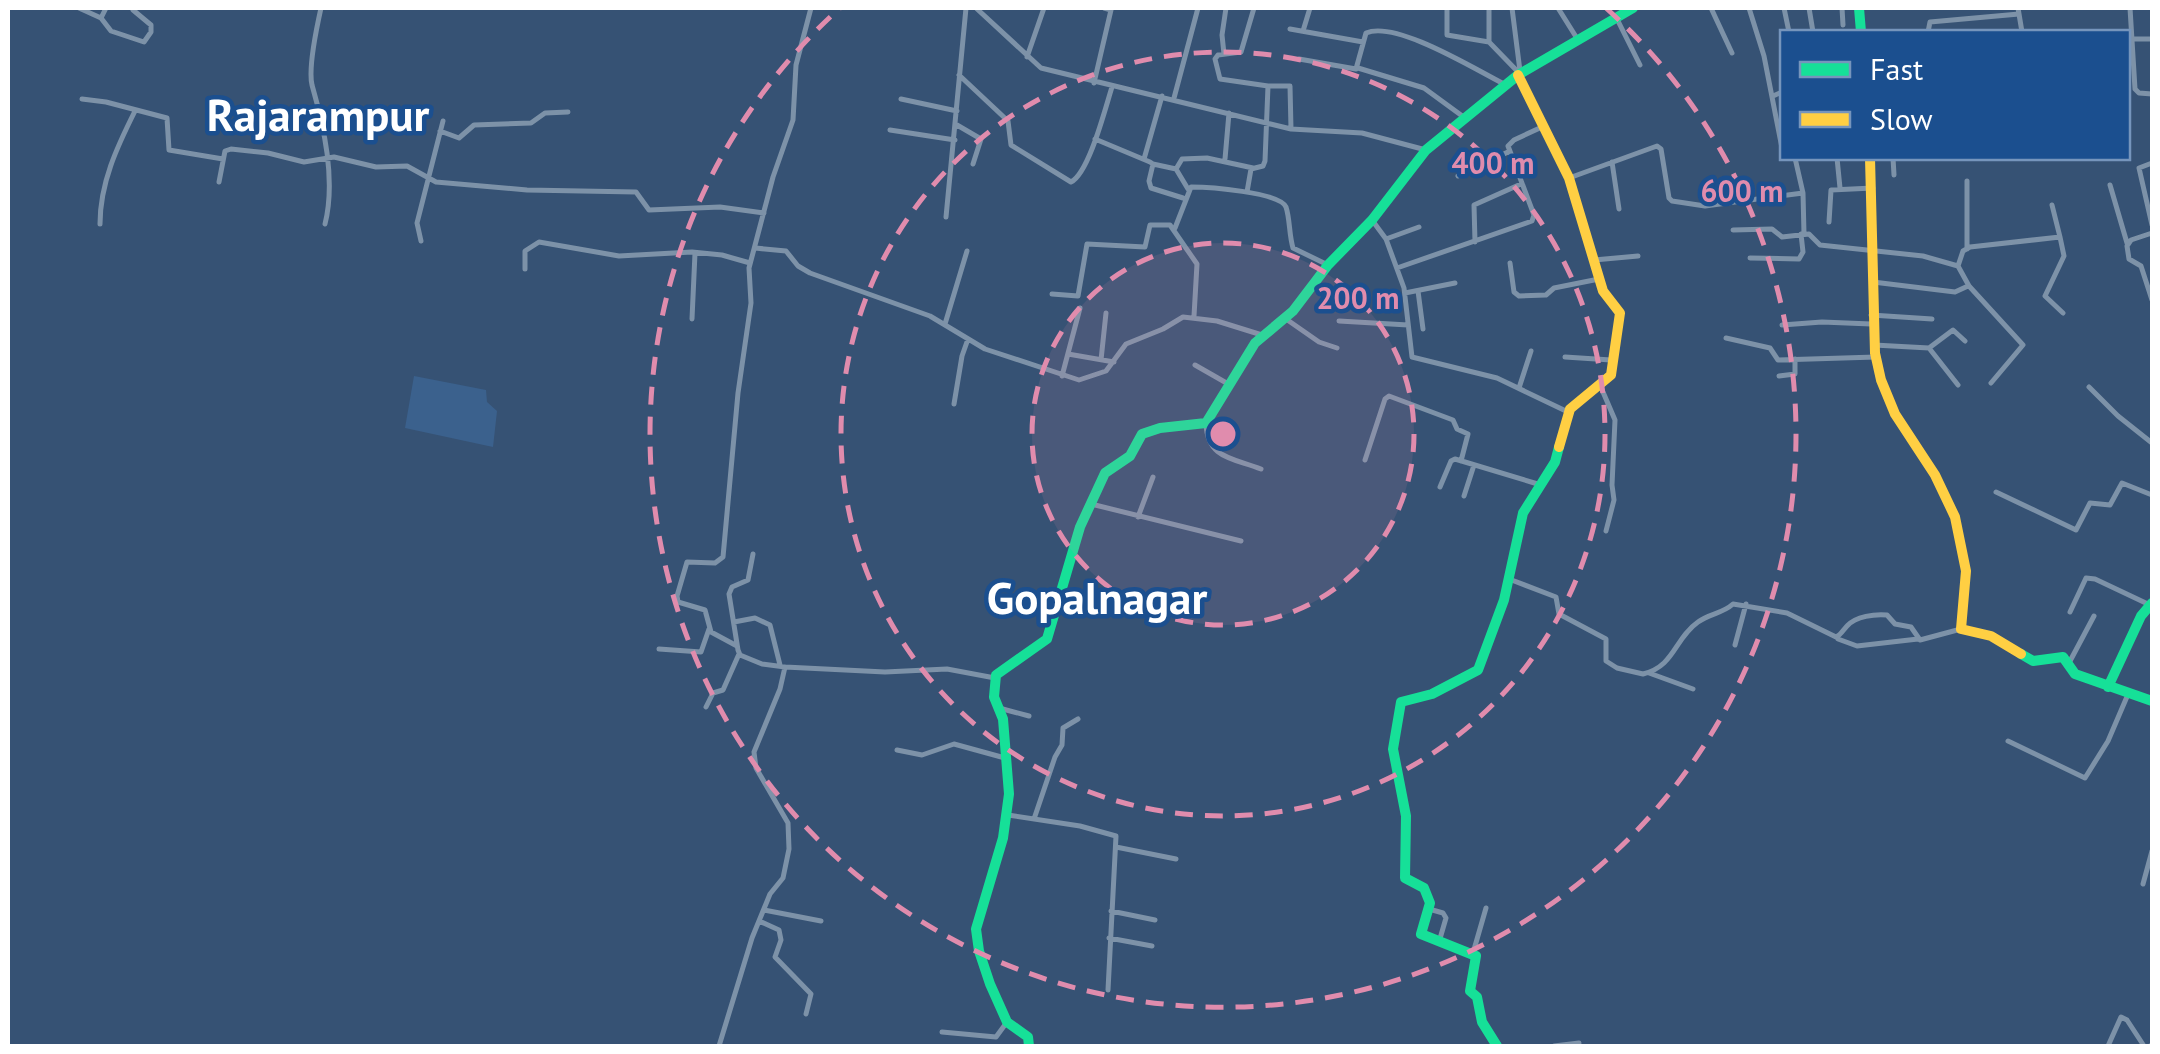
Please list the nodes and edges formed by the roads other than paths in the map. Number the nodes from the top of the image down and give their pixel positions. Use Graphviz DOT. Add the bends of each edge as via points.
graph roads {
  1 [pos="79,8"];
  2 [pos="106,8"];
  3 [pos="321,8"];
  4 [pos="811,8"];
  5 [pos="966,8"];
  6 [pos="976,8"];
  7 [pos="1044,8"];
  8 [pos="1104,8"];
  9 [pos="1198,8"];
  10 [pos="1226,8"];
  11 [pos="1254,8"];
  12 [pos="1310,8"];
  13 [pos="1447,8"];
  14 [pos="1489,8"];
  15 [pos="1512,8"];
  16 [pos="1558,8"];
  17 [pos="1634,8"];
  18 [pos="1711,8"];
  19 [pos="1748,8"];
  20 [pos="1842,8"];
  21 [pos="2130,8"];
  22 [pos="134,10"];
  23 [pos="2019,11"];
  24 [pos="102,18"];
  25 [pos="1617,19"];
  26 [pos="1843,25"];
  27 [pos="1290,29"];
  28 [pos="1928,30"];
  29 [pos="1303,32"];
  30 [pos="2132,39"];
  31 [pos="2152,39"];
  32 [pos="1578,40"];
  33 [pos="1363,42"];
  34 [pos="1489,42"];
  35 [pos="1732,53"];
  36 [pos="1224,54"];
  37 [pos="1027,58"];
  38 [pos="1300,60"];
  39 [pos="1640,65"];
  40 [pos="1358,68"];
  41 [pos="2130,68"];
  42 [pos="1519,74"];
  43 [pos="959,75"];
  44 [pos="1094,83"];
  45 [pos="1506,85"];
  46 [pos="1268,86"];
  47 [pos="1112,87"];
  48 [pos="1780,93"];
  49 [pos="2152,94"];
  50 [pos="1162,96"];
  51 [pos="1773,96"];
  52 [pos="1174,98"];
  53 [pos="901,99"];
  54 [pos="82,100"];
  55 [pos="136,111"];
  56 [pos="957,111"];
  57 [pos="568,112"];
  58 [pos="1230,112"];
  59 [pos="1465,118"];
  60 [pos="443,121"];
  61 [pos="1267,123"];
  62 [pos="956,125"];
  63 [pos="1542,127"];
  64 [pos="1291,129"];
  65 [pos="890,130"];
  66 [pos="440,131"];
  67 [pos="1780,136"];
  68 [pos="1095,139"];
  69 [pos="955,140"];
  70 [pos="1426,150"];
  71 [pos="1508,152"];
  72 [pos="326,158"];
  73 [pos="222,159"];
  74 [pos="1144,159"];
  75 [pos="1225,160"];
  76 [pos="1795,160"];
  77 [pos="1837,160"];
  78 [pos="1870,160"];
  79 [pos="1893,160"];
  80 [pos="1612,162"];
  81 [pos="2152,163"];
  82 [pos="973,164"];
  83 [pos="1153,164"];
  84 [pos="1252,168"];
  85 [pos="1176,169"];
  86 [pos="1894,175"];
  87 [pos="1458,176"];
  88 [pos="426,177"];
  89 [pos="1569,178"];
  90 [pos="1966,181"];
  91 [pos="219,182"];
  92 [pos="1522,184"];
  93 [pos="2110,185"];
  94 [pos="1840,188"];
  95 [pos="1874,188"];
  96 [pos="1188,190"];
  97 [pos="1247,192"];
  98 [pos="1803,193"];
  99 [pos="1184,198"];
  100 [pos="2052,205"];
  101 [pos="1619,209"];
  102 [pos="764,213"];
  103 [pos="946,216"];
  104 [pos="1372,220"];
  105 [pos="1829,222"];
  106 [pos="100,224"];
  107 [pos="326,224"];
  108 [pos="2152,225"];
  109 [pos="1419,227"];
  110 [pos="1175,228"];
  111 [pos="1734,230"];
  112 [pos="2152,233"];
  113 [pos="1802,234"];
  114 [pos="2060,237"];
  115 [pos="1386,239"];
  116 [pos="420,241"];
  117 [pos="1474,242"];
  118 [pos="2127,246"];
  119 [pos="1967,248"];
  120 [pos="760,249"];
  121 [pos="967,251"];
  122 [pos="1875,251"];
  123 [pos="694,252"];
  124 [pos="1638,256"];
  125 [pos="1750,258"];
  126 [pos="1594,260"];
  127 [pos="750,263"];
  128 [pos="1510,263"];
  129 [pos="1328,265"];
  130 [pos="1958,266"];
  131 [pos="1397,268"];
  132 [pos="525,270"];
  133 [pos="1599,279"];
  134 [pos="1873,282"];
  135 [pos="1455,283"];
  136 [pos="1969,286"];
  137 [pos="1418,290"];
  138 [pos="1405,293"];
  139 [pos="1052,294"];
  140 [pos="2152,300"];
  141 [pos="1080,308"];
  142 [pos="1106,313"];
  143 [pos="2063,313"];
  144 [pos="1194,316"];
  145 [pos="692,319"];
  146 [pos="1286,319"];
  147 [pos="1871,319"];
  148 [pos="1932,319"];
  149 [pos="1338,321"];
  150 [pos="945,324"];
  151 [pos="1408,325"];
  152 [pos="1782,325"];
  153 [pos="1423,329"];
  154 [pos="1262,334"];
  155 [pos="1726,338"];
  156 [pos="1965,340"];
  157 [pos="966,344"];
  158 [pos="1338,348"];
  159 [pos="1929,348"];
  160 [pos="1530,351"];
  161 [pos="1875,351"];
  162 [pos="1068,354"];
  163 [pos="1565,357"];
  164 [pos="1796,359"];
  165 [pos="1100,360"];
  166 [pos="1614,360"];
  167 [pos="1114,362"];
  168 [pos="1195,366"];
  169 [pos="1062,376"];
  170 [pos="1779,376"];
  171 [pos="1991,383"];
  172 [pos="1230,385"];
  173 [pos="1600,385"];
  174 [pos="1958,385"];
  175 [pos="2089,387"];
  176 [pos="1519,388"];
  177 [pos="954,404"];
  178 [pos="1568,412"];
  179 [pos="1206,423"];
  180 [pos="2152,443"];
  181 [pos="1366,460"];
  182 [pos="1460,461"];
  183 [pos="1474,465"];
  184 [pos="1262,469"];
  185 [pos="1153,477"];
  186 [pos="1541,485"];
  187 [pos="1440,487"];
  188 [pos="1996,492"];
  189 [pos="2152,495"];
  190 [pos="1464,496"];
  191 [pos="1091,504"];
  192 [pos="1138,517"];
  193 [pos="1606,531"];
  194 [pos="1241,542"];
  195 [pos="754,554"];
  196 [pos="1509,579"];
  197 [pos="1746,604"];
  198 [pos="2151,604"];
  199 [pos="2070,612"];
  200 [pos="2094,616"];
  201 [pos="734,622"];
  202 [pos="709,629"];
  203 [pos="1962,630"];
  204 [pos="1836,637"];
  205 [pos="1918,639"];
  206 [pos="1734,645"];
  207 [pos="659,649"];
  208 [pos="738,650"];
  209 [pos="783,666"];
  210 [pos="2068,666"];
  211 [pos="1649,673"];
  212 [pos="995,678"];
  213 [pos="2108,687"];
  214 [pos="1693,690"];
  215 [pos="2130,692"];
  216 [pos="2152,700"];
  217 [pos="706,708"];
  218 [pos="999,708"];
  219 [pos="1029,716"];
  220 [pos="1078,719"];
  221 [pos="2008,742"];
  222 [pos="897,750"];
  223 [pos="1008,759"];
  224 [pos="1008,815"];
  225 [pos="1034,818"];
  226 [pos="1116,847"];
  227 [pos="2152,851"];
  228 [pos="1176,859"];
  229 [pos="2143,884"];
  230 [pos="1486,908"];
  231 [pos="1430,909"];
  232 [pos="764,910"];
  233 [pos="1111,911"];
  234 [pos="1155,920"];
  235 [pos="759,921"];
  236 [pos="821,921"];
  237 [pos="1109,938"];
  238 [pos="1439,942"];
  239 [pos="1152,946"];
  240 [pos="1473,953"];
  241 [pos="1108,990"];
  242 [pos="806,1014"];
  243 [pos="1008,1022"];
  244 [pos="942,1032"];
  245 [pos="1579,1043"];
  246 [pos="719,1046"];
  247 [pos="1029,1046"];
  248 [pos="1496,1046"];
  249 [pos="1554,1046"];
  250 [pos="2108,1046"];
  251 [pos="2149,1046"];
  1 -- 24 [label="street"];
  2 -- 24 [label="street"];
  3 -- 72 [label="street" via="312,80"];
  4 -- 102 [label="street" via="796,64 793,120"];
  5 -- 43 [label="street"];
  6 -- 37 [label="street"];
  7 -- 37 [label="street"];
  8 -- 44 [label="street" via="1111,10"];
  9 -- 52 [label="street"];
  10 -- 36 [label="street"];
  11 -- 36 [label="street" via="1242,52"];
  12 -- 29 [label="street"];
  13 -- 34 [label="street" via="1447,36"];
  14 -- 34 [label="street"];
  15 -- 42 [label="street"];
  16 -- 32 [label="street"];
  17 -- 25 [label="street"];
  18 -- 35 [label="street"];
  19 -- 51 [label="street"];
  20 -- 26 [label="street"];
  21 -- 30 [label="street"];
  22 -- 24 [label="street" via="152,28 144,42 111,31"];
  23 -- 28 [label="street" via="1930,22"];
  25 -- 32 [label="street"];
  25 -- 39 [label="street"];
  27 -- 29 [label="street"];
  29 -- 33 [label="street"];
  30 -- 31 [label="street"];
  30 -- 41 [label="street"];
  32 -- 42 [label="street"];
  33 -- 40 [label="street"];
  33 -- 45 [label="street" via="1374,30 1427,42"];
  34 -- 42 [label="street"];
  36 -- 46 [label="street" via="1216,58 1220,79"];
  37 -- 44 [label="street"];
  38 -- 40 [label="street"];
  40 -- 59 [label="street" via="1424,88"];
  41 -- 49 [label="street" via="2136,92"];
  42 -- 45 [label="street"];
  42 -- 63 [label="street"];
  43 -- 56 [label="street"];
  43 -- 68 [label="street" via="1008,121 1011,145 1066,181 1078,178"];
  44 -- 47 [label="street"];
  45 -- 59 [label="street"];
  46 -- 61 [label="street"];
  46 -- 64 [label="street" via="1290,86"];
  47 -- 50 [label="street"];
  47 -- 68 [label="street"];
  48 -- 51 [label="street"];
  50 -- 52 [label="street"];
  50 -- 74 [label="street"];
  51 -- 67 [label="street"];
  52 -- 58 [label="street"];
  53 -- 56 [label="street"];
  54 -- 55 [label="street"];
  55 -- 73 [label="street" via="169,119 172,152"];
  55 -- 106 [label="street" via="103,189"];
  56 -- 62 [label="street"];
  57 -- 66 [label="street" via="546,113 531,123 474,125 459,138"];
  58 -- 61 [label="street"];
  58 -- 75 [label="street"];
  59 -- 70 [label="street"];
  60 -- 66 [label="street"];
  61 -- 64 [label="street"];
  61 -- 84 [label="street" via="1264,164"];
  62 -- 69 [label="street"];
  62 -- 82 [label="street" via="982,140"];
  63 -- 71 [label="street" via="1514,140"];
  63 -- 89 [label="street"];
  64 -- 70 [label="street" via="1362,133"];
  65 -- 69 [label="street"];
  66 -- 88 [label="street"];
  68 -- 74 [label="street"];
  69 -- 103 [label="street"];
  70 -- 104 [label="street"];
  71 -- 87 [label="street"];
  71 -- 92 [label="street"];
  72 -- 73 [label="street" via="304,162 228,149"];
  72 -- 88 [label="street" via="407,166"];
  72 -- 107 [label="street"];
  73 -- 91 [label="street"];
  74 -- 83 [label="street"];
  75 -- 84 [label="street"];
  75 -- 85 [label="street" via="1184,158"];
  76 -- 98 [label="street"];
  77 -- 94 [label="street"];
  78 -- 95 [label="street"];
  79 -- 86 [label="street"];
  80 -- 89 [label="street"];
  80 -- 98 [label="street" via="1660,147 1670,200 1699,206"];
  80 -- 101 [label="street"];
  81 -- 108 [label="street" via="2139,168"];
  83 -- 85 [label="street"];
  83 -- 99 [label="street" via="1151,188"];
  84 -- 97 [label="street"];
  85 -- 96 [label="street"];
  88 -- 102 [label="street" via="528,190 636,192 649,210 720,206"];
  88 -- 116 [label="street"];
  89 -- 126 [label="street"];
  90 -- 119 [label="street"];
  92 -- 117 [label="street" via="1474,205"];
  92 -- 117 [label="street" via="1532,221"];
  93 -- 118 [label="street"];
  94 -- 95 [label="street"];
  94 -- 105 [label="street" via="1830,192"];
  95 -- 122 [label="street"];
  96 -- 97 [label="street"];
  96 -- 99 [label="street"];
  97 -- 129 [label="street" via="1283,201 1294,248"];
  98 -- 113 [label="street"];
  99 -- 110 [label="street"];
  100 -- 114 [label="street"];
  102 -- 120 [label="street"];
  104 -- 115 [label="street"];
  104 -- 129 [label="street"];
  109 -- 115 [label="street"];
  110 -- 139 [label="street" via="1150,225 1142,248 1086,244 1078,296"];
  110 -- 144 [label="street" via="1196,264"];
  111 -- 113 [label="street"];
  112 -- 118 [label="street"];
  113 -- 122 [label="street" via="1820,245"];
  113 -- 125 [label="street" via="1799,259"];
  114 -- 119 [label="street"];
  114 -- 143 [label="street" via="2064,256 2044,296"];
  115 -- 131 [label="street"];
  117 -- 131 [label="street"];
  118 -- 140 [label="street"];
  119 -- 130 [label="street"];
  120 -- 127 [label="street"];
  120 -- 150 [label="street" via="786,251 810,273"];
  121 -- 150 [label="street"];
  122 -- 130 [label="street"];
  122 -- 134 [label="street"];
  123 -- 127 [label="street"];
  123 -- 132 [label="street" via="618,256 539,242 525,251"];
  123 -- 145 [label="street"];
  124 -- 126 [label="street"];
  126 -- 133 [label="street"];
  127 -- 202 [label="street" via="723,557 687,562 677,596 705,610"];
  128 -- 133 [label="street" via="1519,296"];
  129 -- 146 [label="street"];
  130 -- 136 [label="street"];
  131 -- 138 [label="street"];
  133 -- 166 [label="street" via="1620,314"];
  134 -- 136 [label="street" via="1955,292"];
  134 -- 147 [label="street"];
  135 -- 137 [label="street"];
  136 -- 171 [label="street" via="2023,345"];
  137 -- 138 [label="street"];
  137 -- 153 [label="street"];
  138 -- 151 [label="street"];
  141 -- 162 [label="street"];
  142 -- 165 [label="street"];
  144 -- 154 [label="street"];
  144 -- 167 [label="street" via="1130,342"];
  146 -- 154 [label="street"];
  146 -- 158 [label="street"];
  147 -- 148 [label="street"];
  147 -- 152 [label="street"];
  147 -- 161 [label="street"];
  149 -- 151 [label="street"];
  150 -- 157 [label="street"];
  151 -- 176 [label="street" via="1412,356"];
  154 -- 172 [label="street"];
  155 -- 164 [label="street" via="1770,348 1776,360"];
  156 -- 159 [label="street" via="1953,330"];
  157 -- 169 [label="street"];
  157 -- 177 [label="street"];
  159 -- 161 [label="street"];
  159 -- 174 [label="street"];
  160 -- 176 [label="street"];
  161 -- 164 [label="street"];
  161 -- 203 [label="street" via="1891,411 1952,508 1966,572"];
  162 -- 165 [label="street"];
  162 -- 169 [label="street"];
  163 -- 166 [label="street"];
  164 -- 170 [label="street" via="1796,374"];
  165 -- 167 [label="street"];
  166 -- 173 [label="street"];
  167 -- 169 [label="street" via="1092,378"];
  168 -- 172 [label="street"];
  172 -- 179 [label="street"];
  173 -- 178 [label="street"];
  173 -- 193 [label="street" via="1615,420 1614,500"];
  175 -- 180 [label="street"];
  176 -- 178 [label="street"];
  178 -- 186 [label="street" via="1558,455"];
  179 -- 184 [label="street" via="1214,450"];
  179 -- 191 [label="street" via="1142,434 1130,456 1105,473"];
  181 -- 182 [label="street" via="1389,396 1452,420 1468,434"];
  182 -- 183 [label="street"];
  182 -- 187 [label="street" via="1451,461"];
  183 -- 186 [label="street"];
  183 -- 190 [label="street"];
  185 -- 192 [label="street"];
  186 -- 196 [label="street" via="1521,519"];
  188 -- 189 [label="street" via="2076,530 2090,503 2110,506 2122,483"];
  191 -- 192 [label="street"];
  191 -- 212 [label="street" via="1048,639"];
  192 -- 194 [label="street"];
  195 -- 201 [label="street" via="748,580 730,589"];
  196 -- 211 [label="street" via="1552,594 1559,614 1606,638 1604,658 1613,666"];
  196 -- 231 [label="street" via="1478,670 1398,708 1392,749 1406,816 1404,875 1424,888"];
  197 -- 204 [label="street" via="1792,614"];
  197 -- 206 [label="street"];
  197 -- 211 [label="street" via="1699,621 1668,662"];
  198 -- 199 [label="street" via="2086,578"];
  198 -- 213 [label="street"];
  200 -- 210 [label="street"];
  201 -- 208 [label="street"];
  201 -- 209 [label="street" via="755,618 770,625"];
  202 -- 207 [label="street" via="702,652"];
  202 -- 208 [label="street"];
  203 -- 205 [label="street"];
  203 -- 210 [label="street" via="1991,636 2033,661 2058,656"];
  204 -- 205 [label="street" via="1856,646"];
  204 -- 205 [label="street" via="1852,622 1884,614 1914,628"];
  208 -- 209 [label="street" via="762,664"];
  208 -- 217 [label="street" via="723,690 712,693"];
  209 -- 212 [label="street" via="947,668"];
  209 -- 232 [label="street" via="754,752 790,835 783,878"];
  210 -- 213 [label="street"];
  211 -- 214 [label="street"];
  212 -- 218 [label="street"];
  213 -- 215 [label="street"];
  215 -- 216 [label="street"];
  215 -- 221 [label="street" via="2086,778"];
  218 -- 219 [label="street"];
  218 -- 223 [label="street"];
  220 -- 225 [label="street" via="1063,728"];
  222 -- 223 [label="street" via="922,756 952,744"];
  223 -- 224 [label="street"];
  224 -- 225 [label="street"];
  224 -- 243 [label="street" via="976,929 984,968"];
  225 -- 226 [label="street" via="1108,832"];
  226 -- 228 [label="street"];
  226 -- 233 [label="street"];
  227 -- 229 [label="street"];
  230 -- 240 [label="street"];
  231 -- 238 [label="street" via="1446,918"];
  231 -- 238 [label="street" via="1421,934"];
  232 -- 235 [label="street"];
  232 -- 236 [label="street"];
  233 -- 234 [label="street"];
  233 -- 237 [label="street"];
  235 -- 242 [label="street" via="779,930 775,957 810,994"];
  235 -- 246 [label="street"];
  237 -- 239 [label="street"];
  237 -- 241 [label="street"];
  238 -- 240 [label="street"];
  240 -- 248 [label="street" via="1470,990"];
  243 -- 244 [label="street" via="996,1037"];
  243 -- 247 [label="street" via="1028,1037"];
  245 -- 249 [label="street"];
  250 -- 251 [label="street" via="2124,1017"];
}
